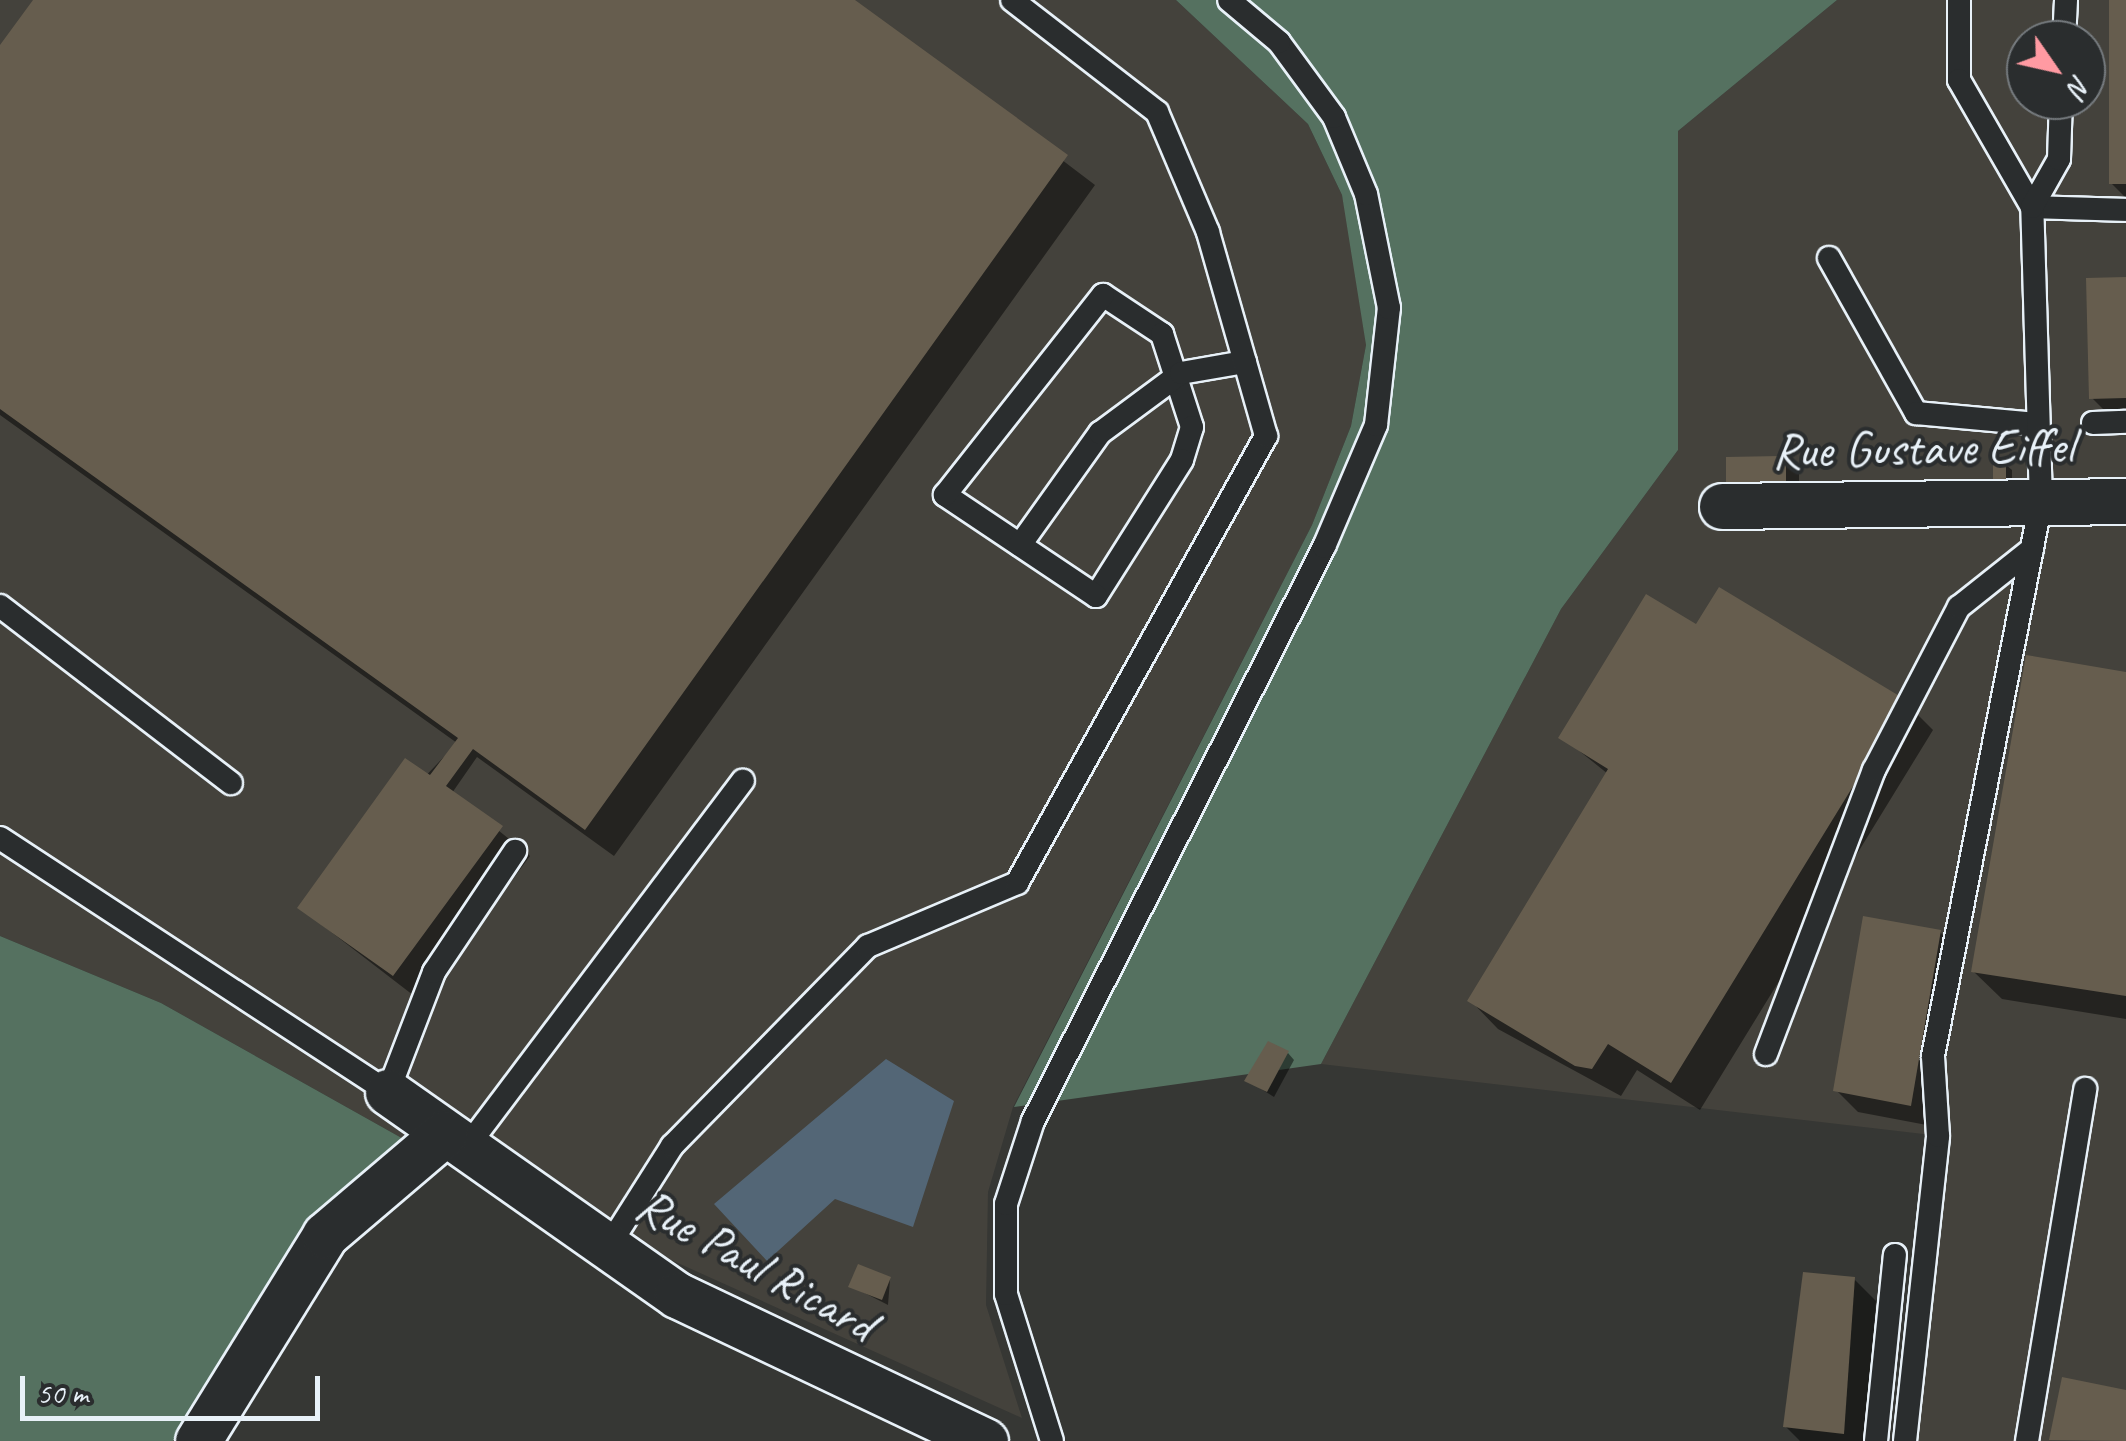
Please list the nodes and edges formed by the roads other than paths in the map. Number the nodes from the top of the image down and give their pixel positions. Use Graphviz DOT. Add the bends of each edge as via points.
graph roads {
  1 [pos="1012,0"];
  2 [pos="1229,0"];
  3 [pos="1959,0"];
  4 [pos="2061,120"];
  5 [pos="2032,206"];
  6 [pos="2126,210"];
  7 [pos="1829,258"];
  8 [pos="1245,362"];
  9 [pos="1182,373"];
  10 [pos="2126,422"];
  11 [pos="2094,423"];
  12 [pos="2037,424"];
  13 [pos="2126,500"];
  14 [pos="2041,502"];
  15 [pos="1722,506"];
  16 [pos="1020,545"];
  17 [pos="2032,549"];
  18 [pos="0,606"];
  19 [pos="743,781"];
  20 [pos="231,783"];
  21 [pos="0,838"];
  22 [pos="515,851"];
  23 [pos="1766,1054"];
  24 [pos="2086,1089"];
  25 [pos="388,1092"];
  26 [pos="456,1140"];
  27 [pos="608,1248"];
  28 [pos="1895,1255"];
  29 [pos="198,1441"];
  30 [pos="985,1441"];
  31 [pos="1052,1441"];
  32 [pos="1876,1441"];
  33 [pos="1905,1441"];
  34 [pos="2027,1441"];
  1 -- 8 [label="lane" via="1157,112 1208,232"];
  2 -- 31 [label="lane" via="1279,42 1334,117 1366,194 1389,308 1376,425 1324,548 1033,1121 1006,1204 1006,1294"];
  3 -- 5 [label="lane" via="1959,80"];
  4 -- 5 [label="lane" via="2059,159"];
  5 -- 6 [label="lane"];
  5 -- 12 [label="lane"];
  7 -- 12 [label="lane" via="1916,413"];
  8 -- 9 [label="lane"];
  8 -- 27 [label="lane" via="1266,436 1017,883 868,946 672,1146"];
  9 -- 16 [label="lane" via="1100,434"];
  9 -- 16 [label="lane" via="1192,427 1182,460 1096,596"];
  9 -- 16 [label="lane" via="1162,334 1103,296 946,495"];
  10 -- 11 [label="lane"];
  12 -- 14 [label="lane"];
  13 -- 14 [label="street, Rue Gustave Eiffel"];
  14 -- 15 [label="street, Rue Gustave Eiffel"];
  14 -- 17 [label="lane"];
  17 -- 23 [label="lane" via="1959,607 1874,770"];
  17 -- 33 [label="lane" via="1933,1056 1938,1136"];
  18 -- 20 [label="lane"];
  19 -- 26 [label="lane"];
  21 -- 25 [label="lane"];
  22 -- 25 [label="lane" via="434,972"];
  24 -- 34 [label="lane"];
  25 -- 26 [label="street, Rue Paul Ricard"];
  26 -- 27 [label="street, Rue Paul Ricard"];
  26 -- 29 [label="street" via="325,1234"];
  27 -- 30 [label="street, Rue Paul Ricard" via="677,1295"];
  28 -- 32 [label="lane"];
}
